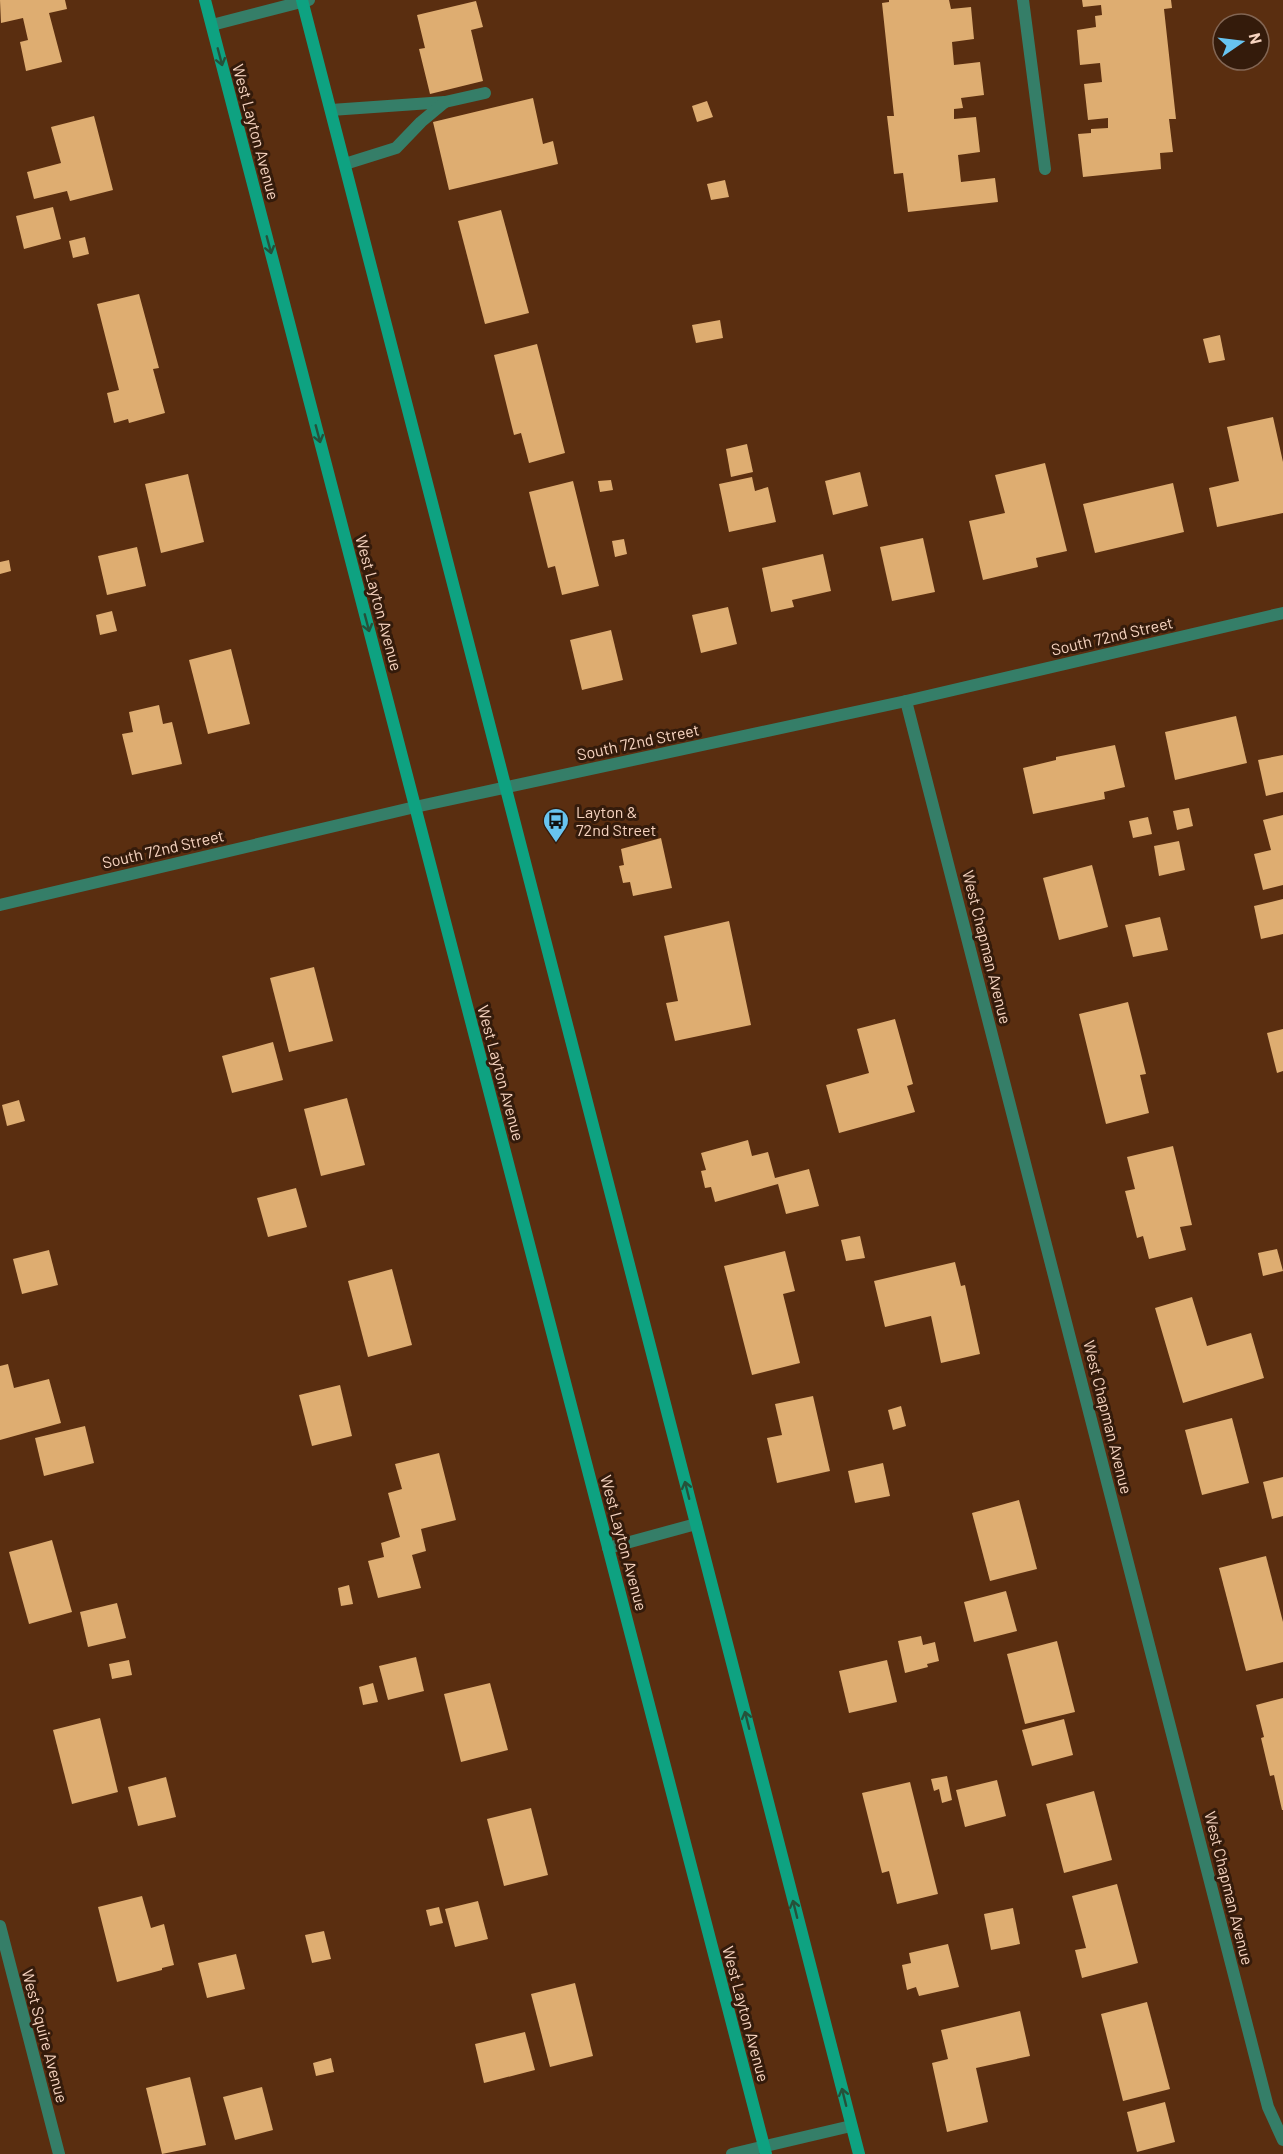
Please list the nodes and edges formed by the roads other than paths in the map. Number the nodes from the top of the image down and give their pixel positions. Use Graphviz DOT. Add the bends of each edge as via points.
graph roads {
  1 [pos="206,0"];
  2 [pos="304,0"];
  3 [pos="1023,0"];
  4 [pos="212,25"];
  5 [pos="484,93"];
  6 [pos="445,102"];
  7 [pos="331,110"];
  8 [pos="345,164"];
  9 [pos="1045,169"];
  10 [pos="1283,613"];
  11 [pos="906,701"];
  12 [pos="505,787"];
  13 [pos="415,807"];
  14 [pos="0,905"];
  15 [pos="696,1524"];
  16 [pos="608,1548"];
  17 [pos="0,1926"];
  18 [pos="851,2126"];
  19 [pos="1283,2140"];
  20 [pos="765,2150"];
  21 [pos="59,2154"];
  22 [pos="732,2154"];
  23 [pos="859,2154"];
  1 -- 4 [label="main road, West Layton Avenue"];
  2 -- 4 [label="street"];
  2 -- 7 [label="main road"];
  3 -- 9 [label="street"];
  4 -- 13 [label="main road, West Layton Avenue, one-way"];
  5 -- 6 [label="street"];
  6 -- 7 [label="street"];
  6 -- 8 [label="street" via="396,148"];
  7 -- 8 [label="main road"];
  8 -- 12 [label="main road"];
  10 -- 11 [label="street, South 72nd Street"];
  11 -- 12 [label="street, South 72nd Street"];
  11 -- 19 [label="street, West Chapman Avenue" via="1268,2106"];
  12 -- 13 [label="street, South 72nd Street"];
  15 -- 12 [label="main road, one-way"];
  13 -- 14 [label="street, South 72nd Street"];
  13 -- 16 [label="main road, West Layton Avenue"];
  15 -- 16 [label="street"];
  18 -- 15 [label="main road, one-way"];
  16 -- 20 [label="main road, West Layton Avenue"];
  17 -- 21 [label="street, West Squire Avenue"];
  18 -- 20 [label="street"];
  18 -- 23 [label="main road"];
  20 -- 22 [label="street"];
}
